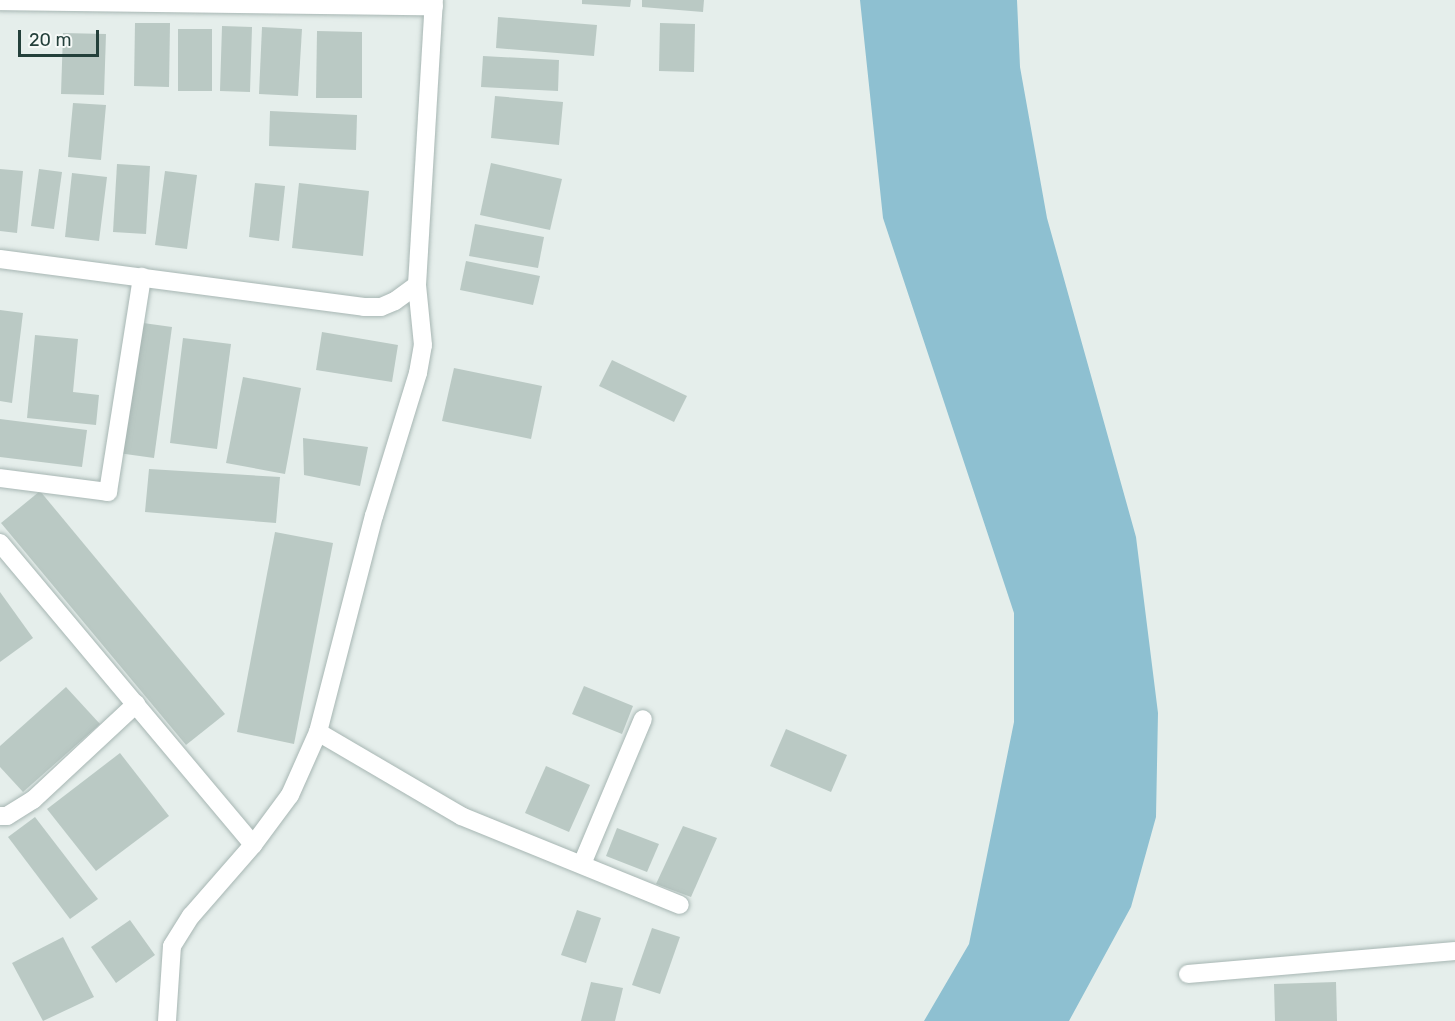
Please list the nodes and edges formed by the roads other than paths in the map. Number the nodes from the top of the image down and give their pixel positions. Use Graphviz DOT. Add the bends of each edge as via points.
graph roads {
  1 [pos="0,1"];
  2 [pos="434,3"];
  3 [pos="0,259"];
  4 [pos="142,277"];
  5 [pos="417,285"];
  6 [pos="0,478"];
  7 [pos="0,543"];
  8 [pos="136,704"];
  9 [pos="643,719"];
  10 [pos="318,732"];
  11 [pos="0,816"];
  12 [pos="253,844"];
  13 [pos="582,864"];
  14 [pos="680,905"];
  15 [pos="1455,951"];
  16 [pos="1188,974"];
  17 [pos="167,1021"];
  1 -- 2 [label="street"];
  2 -- 5 [label="street"];
  3 -- 4 [label="street"];
  4 -- 5 [label="street" via="364,307 381,307"];
  4 -- 6 [label="street" via="108,492"];
  5 -- 10 [label="street" via="423,345 418,373 374,516"];
  7 -- 8 [label="street"];
  8 -- 11 [label="street" via="33,800 7,816"];
  8 -- 12 [label="street"];
  9 -- 13 [label="street"];
  10 -- 12 [label="street" via="290,795"];
  10 -- 13 [label="street" via="462,816"];
  12 -- 17 [label="street" via="191,916 172,946"];
  13 -- 14 [label="street"];
  15 -- 16 [label="street"];
}
